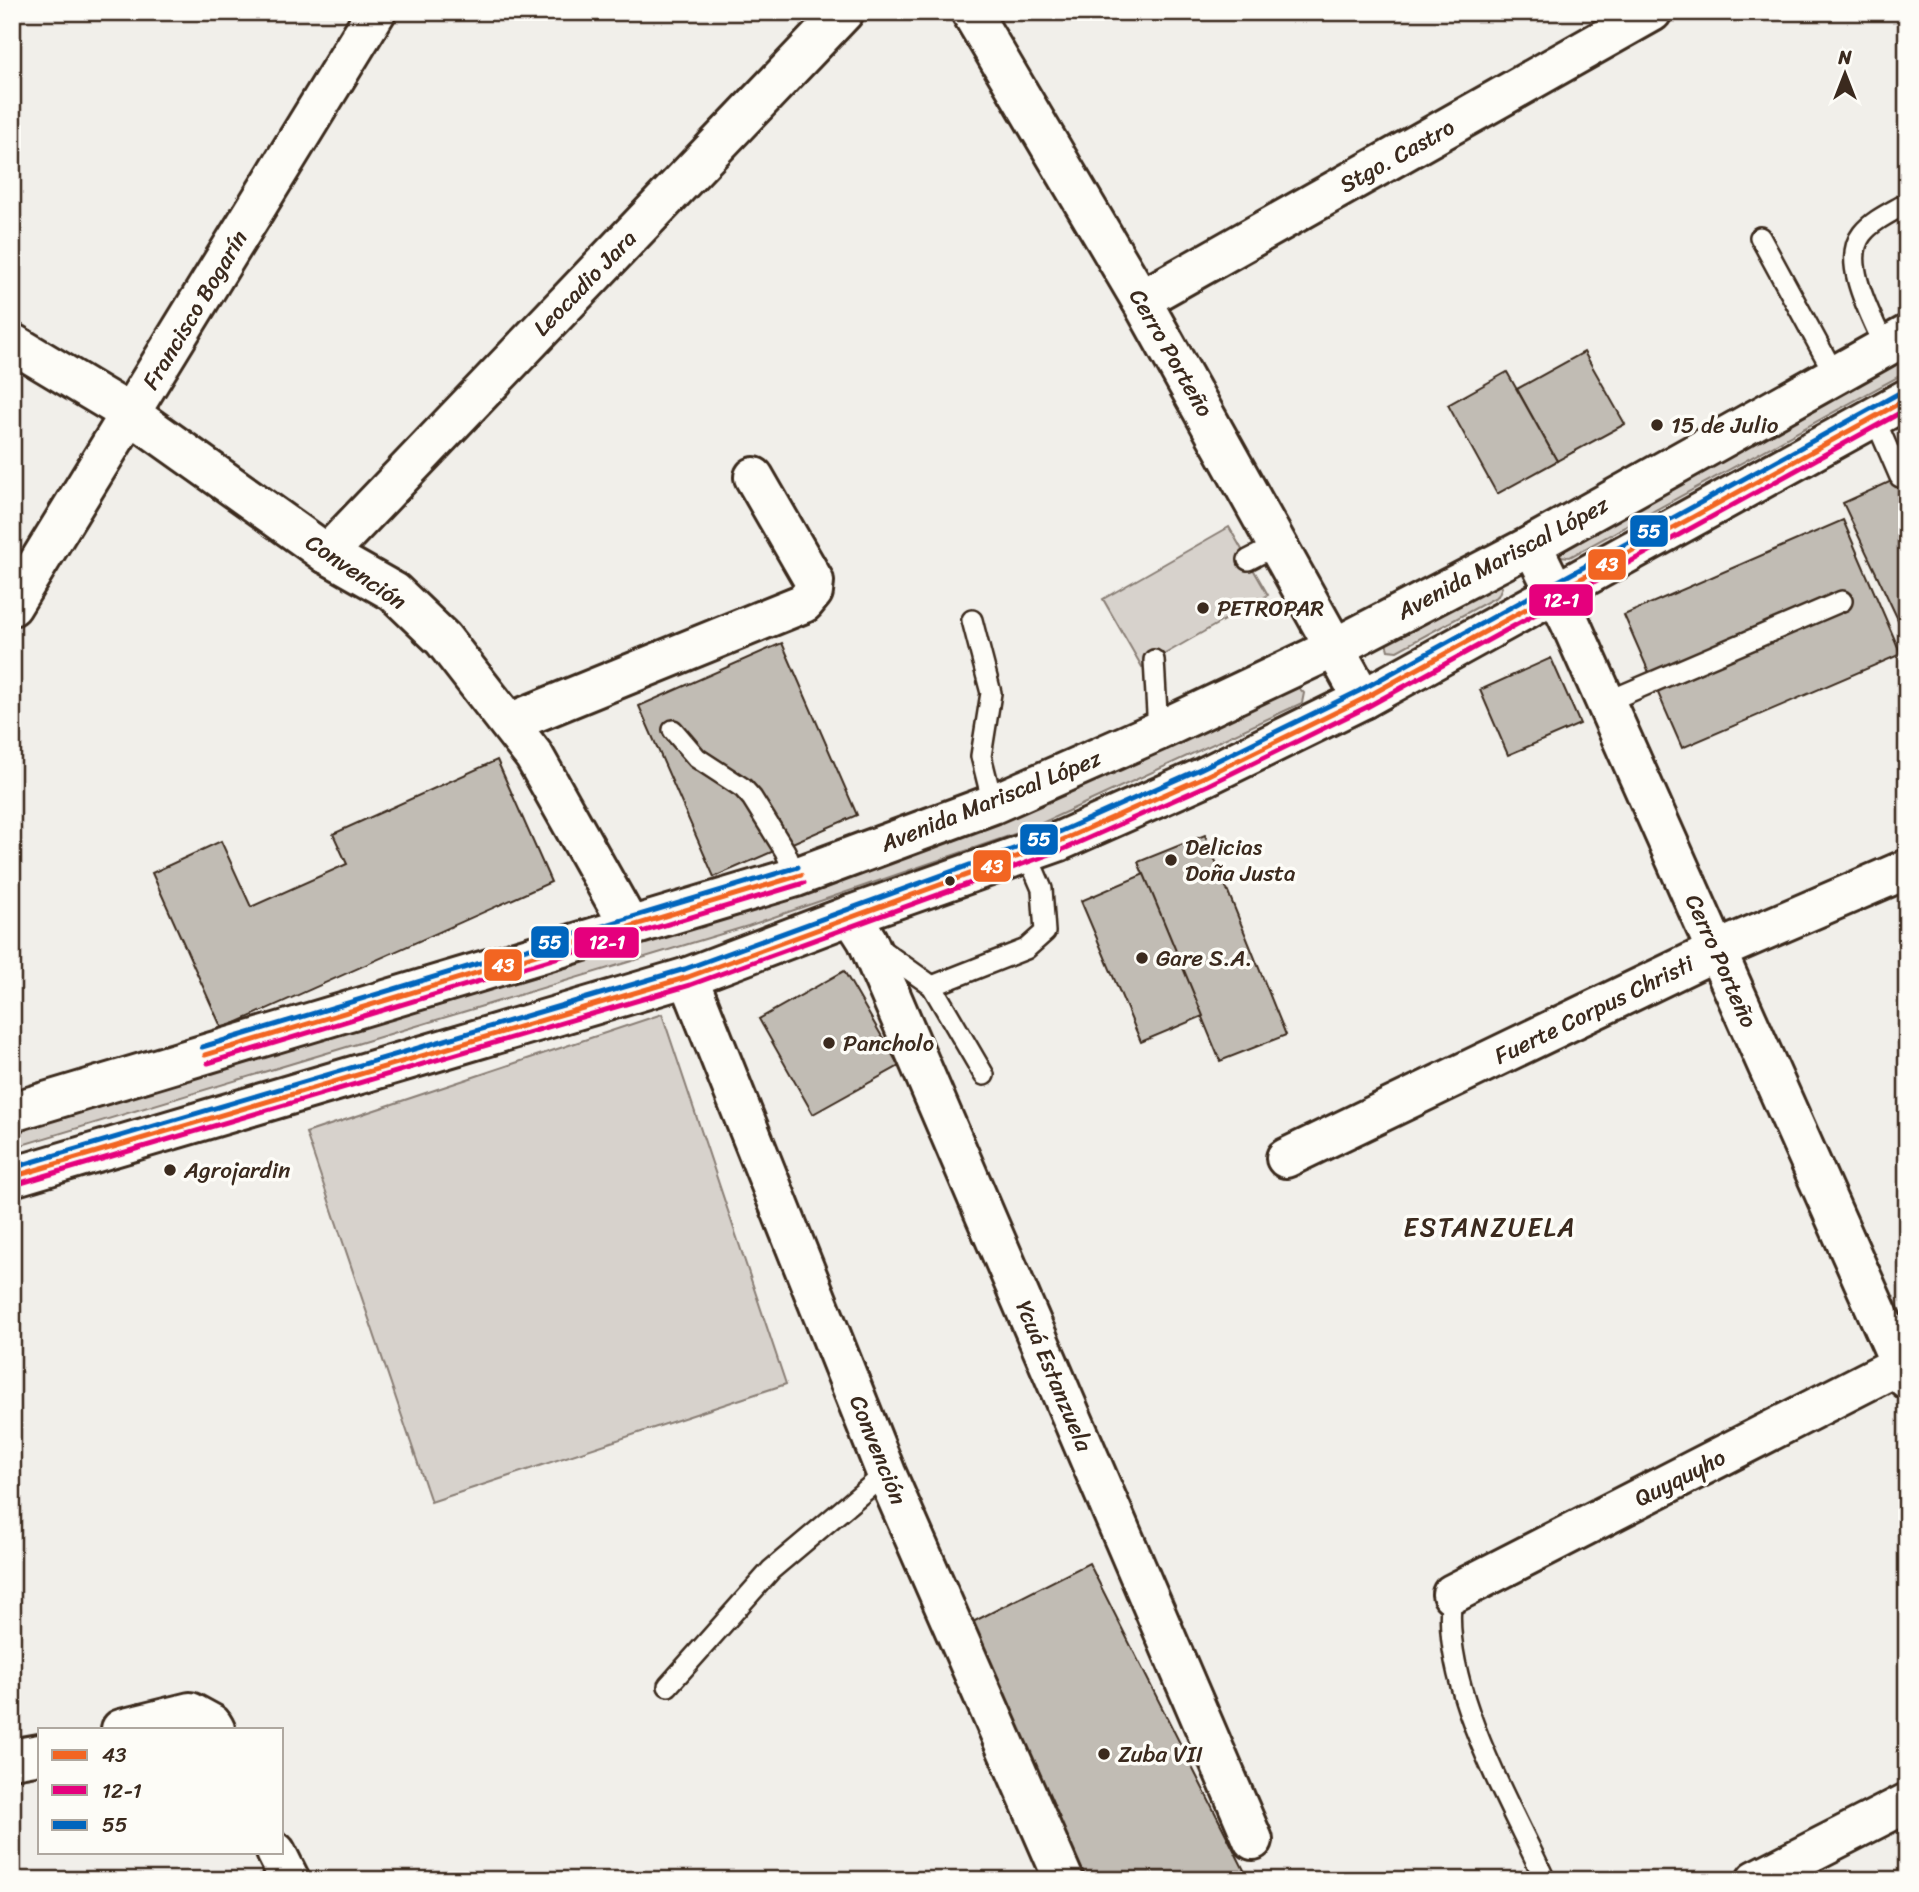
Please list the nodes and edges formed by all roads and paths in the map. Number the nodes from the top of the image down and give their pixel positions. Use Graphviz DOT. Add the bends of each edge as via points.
graph roads {
  1 [pos="376,12"];
  2 [pos="844,12"];
  3 [pos="971,12"];
  4 [pos="1652,12"];
  5 [pos="1907,203"];
  6 [pos="1760,237"];
  7 [pos="1141,300"];
  8 [pos="1896,341"];
  9 [pos="12,343"];
  10 [pos="1835,375"];
  11 [pos="1907,399"];
  12 [pos="132,415"];
  13 [pos="1874,417"];
  14 [pos="754,477"];
  15 [pos="1900,477"];
  16 [pos="1532,545"];
  17 [pos="327,554"];
  18 [pos="1557,593"];
  19 [pos="1842,601"];
  20 [pos="12,606"];
  21 [pos="972,620"];
  22 [pos="1336,646"];
  23 [pos="1154,660"];
  24 [pos="1363,699"];
  25 [pos="1606,702"];
  26 [pos="509,723"];
  27 [pos="673,730"];
  28 [pos="1158,731"];
  29 [pos="993,804"];
  30 [pos="1027,854"];
  31 [pos="1907,869"];
  32 [pos="796,877"];
  33 [pos="630,927"];
  34 [pos="859,927"];
  35 [pos="1716,951"];
  36 [pos="688,977"];
  37 [pos="932,986"];
  38 [pos="984,1075"];
  39 [pos="12,1112"];
  40 [pos="1286,1158"];
  41 [pos="12,1177"];
  42 [pos="1905,1368"];
  43 [pos="887,1473"];
  44 [pos="1452,1594"];
  45 [pos="668,1686"];
  46 [pos="202,1721"];
  47 [pos="131,1728"];
  48 [pos="38,1754"];
  49 [pos="12,1759"];
  50 [pos="1907,1803"];
  51 [pos="1253,1840"];
  52 [pos="277,1854"];
  53 [pos="290,1880"];
  54 [pos="1064,1880"];
  55 [pos="1545,1880"];
  56 [pos="1756,1880"];
  1 -- 12 [label="main road, Francisco Bogarín"];
  2 -- 17 [label="main road, Leocadio Jara"];
  3 -- 7 [label="main road, Cerro Porteño"];
  4 -- 7 [label="main road, Stgo. Castro"];
  5 -- 8 [label="lane" via="1871,225 1854,252 1858,283"];
  6 -- 10 [label="lane"];
  7 -- 22 [label="main road, Cerro Porteño" via="1263,552"];
  8 -- 10 [label="main road, Avenida Mariscal López"];
  9 -- 12 [label="main road, Convención"];
  10 -- 16 [label="main road, Avenida Mariscal López"];
  11 -- 13 [label="main road"];
  12 -- 17 [label="main road, Convención"];
  12 -- 20 [label="main road, Francisco Bogarín"];
  13 -- 15 [label="lane"];
  13 -- 18 [label="main road"];
  14 -- 26 [label="main road" via="814,581 813,592 804,603"];
  16 -- 18 [label="main road, Cerro Porteño"];
  16 -- 22 [label="main road, Avenida Mariscal López"];
  17 -- 26 [label="main road, Convención" via="394,592 443,639"];
  18 -- 24 [label="main road"];
  18 -- 25 [label="main road, Cerro Porteño"];
  19 -- 25 [label="lane"];
  21 -- 29 [label="lane" via="991,693 981,756"];
  22 -- 24 [label="main road, Cerro Porteño"];
  22 -- 28 [label="main road, Avenida Mariscal López"];
  23 -- 28 [label="lane"];
  24 -- 30 [label="main road" via="1204,778"];
  25 -- 35 [label="main road, Cerro Porteño"];
  26 -- 33 [label="main road, Convención" via="534,756"];
  27 -- 32 [label="lane" via="696,758 752,798"];
  28 -- 29 [label="main road, Avenida Mariscal López"];
  29 -- 32 [label="main road, Avenida Mariscal López"];
  30 -- 34 [label="main road"];
  30 -- 37 [label="lane" via="1042,889 1045,932 1026,949"];
  31 -- 35 [label="main road, Fuerte Corpus Christi"];
  32 -- 33 [label="main road, Avenida Mariscal López"];
  33 -- 39 [label="main road, Avenida Mariscal López"];
  34 -- 36 [label="main road"];
  34 -- 37 [label="lane"];
  34 -- 51 [label="main road, Ycuá Estanzuela"];
  35 -- 40 [label="main road, Fuerte Corpus Christi"];
  35 -- 42 [label="main road, Cerro Porteño"];
  36 -- 41 [label="main road"];
  36 -- 43 [label="main road, Convención"];
  37 -- 38 [label="lane"];
  42 -- 44 [label="main road, Quyquyho"];
  43 -- 45 [label="lane" via="771,1570"];
  43 -- 54 [label="main road, Convención"];
  44 -- 55 [label="lane" via="1449,1621 1466,1707"];
  46 -- 47 [label="main road"];
  48 -- 49 [label="main road"];
  50 -- 56 [label="main road"];
  52 -- 53 [label="main road"];
}
